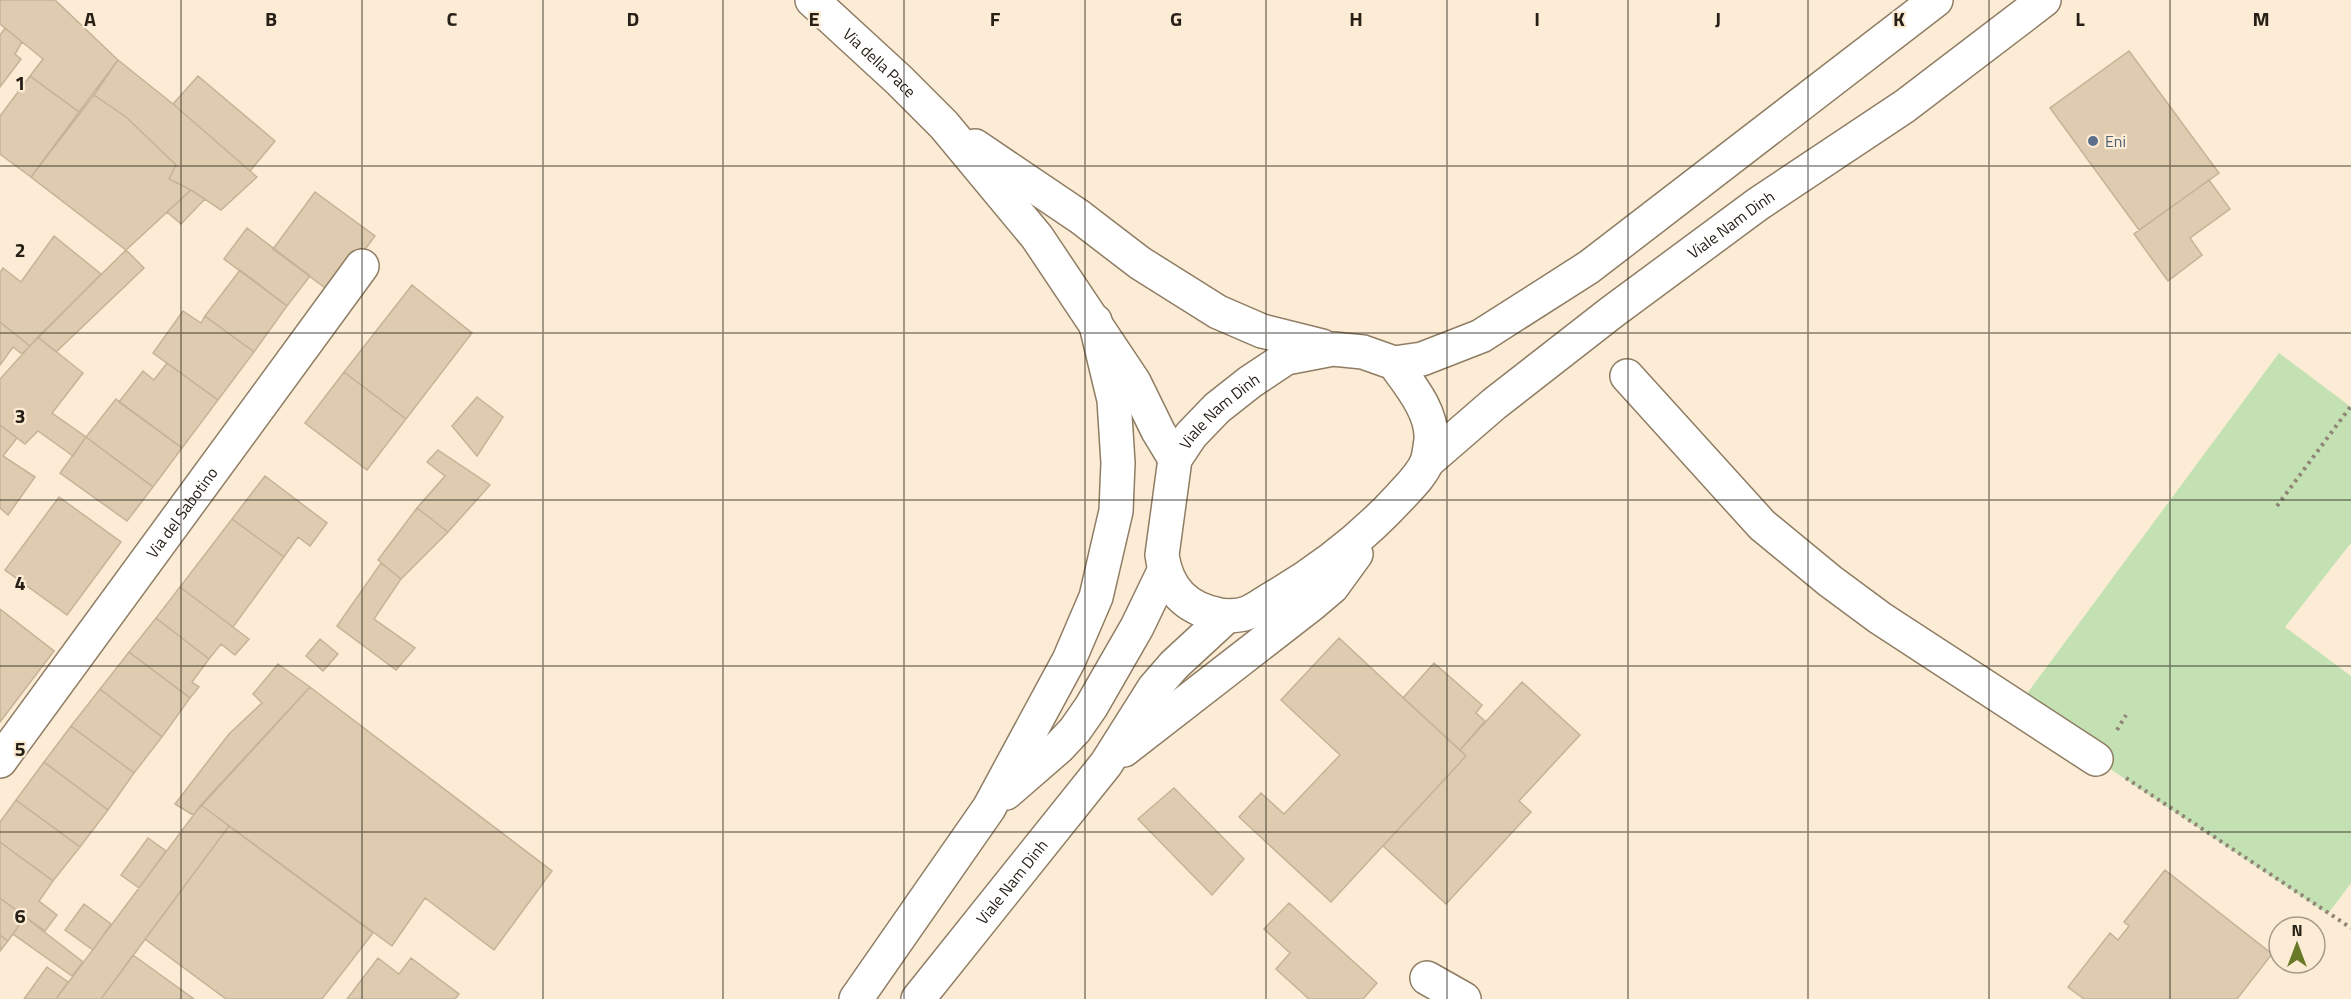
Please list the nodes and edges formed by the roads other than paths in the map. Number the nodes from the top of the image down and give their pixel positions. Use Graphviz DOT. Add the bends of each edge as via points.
graph roads {
  1 [pos="812,0"];
  2 [pos="1936,0"];
  3 [pos="2044,0"];
  4 [pos="944,125"];
  5 [pos="363,266"];
  6 [pos="1095,321"];
  7 [pos="1333,349"];
  8 [pos="1394,363"];
  9 [pos="1627,376"];
  10 [pos="1175,459"];
  11 [pos="1427,462"];
  12 [pos="1374,525"];
  13 [pos="1164,571"];
  14 [pos="1227,616"];
  15 [pos="2096,759"];
  16 [pos="0,761"];
  17 [pos="1106,764"];
  18 [pos="988,808"];
  19 [pos="1427,978"];
  20 [pos="856,999"];
  21 [pos="918,999"];
  22 [pos="1464,999"];
  1 -- 4 [label="main road, Via della Pace"];
  2 -- 8 [label="main road, Viale Nam Dinh" via="1589,267 1481,336 1422,359"];
  3 -- 11 [label="main road, Viale Nam Dinh" via="1905,106 1758,204 1612,312"];
  4 -- 6 [label="main road" via="1037,237"];
  4 -- 7 [label="main road" via="1140,263 1218,312 1262,332"];
  5 -- 16 [label="main road, Via del Sabotino"];
  6 -- 10 [label="main road" via="1134,382"];
  6 -- 18 [label="main road" via="1114,400 1116,511 1096,597 1069,660"];
  7 -- 8 [label="main road, Viale Nam Dinh" via="1363,352"];
  7 -- 10 [label="main road, Viale Nam Dinh" via="1286,358 1250,382 1217,408"];
  8 -- 11 [label="main road, Viale Nam Dinh" via="1428,420 1431,437"];
  9 -- 15 [label="main road" via="1762,525 1830,581"];
  10 -- 13 [label="main road, Viale Nam Dinh" via="1162,555"];
  11 -- 12 [label="main road, Viale Nam Dinh" via="1416,480"];
  12 -- 14 [label="main road, Viale Nam Dinh" via="1282,593 1247,614"];
  12 -- 17 [label="main road" via="1346,571 1332,586"];
  13 -- 14 [label="main road, Viale Nam Dinh" via="1174,591 1189,604"];
  13 -- 18 [label="main road" via="1137,627 1075,730"];
  14 -- 17 [label="main road" via="1173,664"];
  17 -- 21 [label="main road, Viale Nam Dinh"];
  18 -- 20 [label="main road"];
  19 -- 22 [label="main road"];
}
